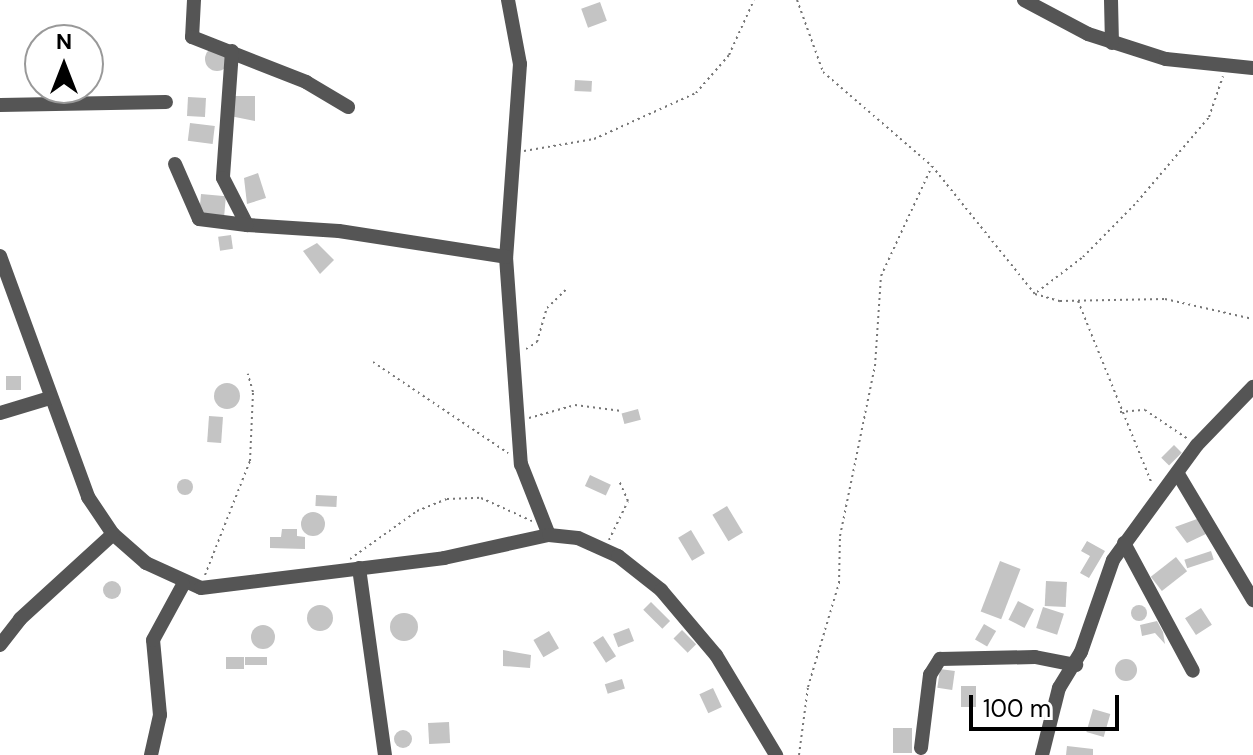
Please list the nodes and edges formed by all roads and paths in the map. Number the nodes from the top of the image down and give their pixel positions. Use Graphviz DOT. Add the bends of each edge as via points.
graph roads {
  1 [pos="194,0"];
  2 [pos="508,0"];
  3 [pos="754,0"];
  4 [pos="797,0"];
  5 [pos="1024,0"];
  6 [pos="1111,0"];
  7 [pos="1112,43"];
  8 [pos="232,51"];
  9 [pos="1226,68"];
  10 [pos="1253,68"];
  11 [pos="166,102"];
  12 [pos="0,105"];
  13 [pos="348,107"];
  14 [pos="511,152"];
  15 [pos="175,164"];
  16 [pos="932,166"];
  17 [pos="247,225"];
  18 [pos="0,256"];
  19 [pos="506,257"];
  20 [pos="567,289"];
  21 [pos="1035,294"];
  22 [pos="1077,300"];
  23 [pos="1253,319"];
  24 [pos="514,353"];
  25 [pos="373,362"];
  26 [pos="248,374"];
  27 [pos="1253,387"];
  28 [pos="50,398"];
  29 [pos="622,411"];
  30 [pos="0,413"];
  31 [pos="1119,413"];
  32 [pos="521,421"];
  33 [pos="1197,445"];
  34 [pos="521,464"];
  35 [pos="1178,474"];
  36 [pos="619,481"];
  37 [pos="1156,499"];
  38 [pos="547,529"];
  39 [pos="113,534"];
  40 [pos="1124,543"];
  41 [pos="605,548"];
  42 [pos="352,569"];
  43 [pos="183,585"];
  44 [pos="201,588"];
  45 [pos="1253,600"];
  46 [pos="0,645"];
  47 [pos="1076,665"];
  48 [pos="1193,671"];
  49 [pos="921,748"];
  50 [pos="151,755"];
  51 [pos="385,755"];
  52 [pos="776,755"];
  53 [pos="799,755"];
  54 [pos="1042,755"];
  1 -- 8 [label="street" via="190,35"];
  2 -- 14 [label="street" via="520,64"];
  3 -- 14 [label="path" via="729,55 696,93 594,139"];
  4 -- 16 [label="path" via="823,72"];
  5 -- 7 [label="street"];
  6 -- 7 [label="street"];
  7 -- 9 [label="street"];
  8 -- 13 [label="street"];
  8 -- 17 [label="street" via="223,178"];
  9 -- 10 [label="street"];
  9 -- 21 [label="path" via="1209,117 1083,257"];
  11 -- 12 [label="street"];
  14 -- 19 [label="street"];
  15 -- 17 [label="street" via="199,219"];
  16 -- 21 [label="path"];
  16 -- 53 [label="path" via="881,276 875,366 838,549 839,583 808,687"];
  17 -- 19 [label="street" via="339,231"];
  18 -- 28 [label="street"];
  19 -- 24 [label="street"];
  20 -- 24 [label="path" via="547,308 535,345"];
  21 -- 22 [label="path"];
  22 -- 23 [label="path" via="1165,299"];
  22 -- 31 [label="path"];
  24 -- 32 [label="street"];
  25 -- 34 [label="path"];
  26 -- 44 [label="path" via="250,461"];
  27 -- 33 [label="street"];
  28 -- 30 [label="street"];
  28 -- 39 [label="street" via="88,497"];
  29 -- 32 [label="path" via="575,405"];
  31 -- 33 [label="path" via="1145,410"];
  31 -- 37 [label="path"];
  32 -- 34 [label="street"];
  33 -- 35 [label="street"];
  34 -- 38 [label="street"];
  35 -- 37 [label="street"];
  35 -- 45 [label="street"];
  36 -- 41 [label="path" via="626,511"];
  37 -- 40 [label="street"];
  38 -- 41 [label="street"];
  38 -- 42 [label="street" via="444,558"];
  38 -- 42 [label="path" via="481,498 447,499 362,548"];
  39 -- 43 [label="street"];
  39 -- 46 [label="street" via="20,619"];
  40 -- 47 [label="street" via="1102,584"];
  40 -- 48 [label="street"];
  41 -- 52 [label="street" via="661,590 716,655"];
  42 -- 44 [label="street"];
  42 -- 51 [label="street"];
  43 -- 44 [label="street"];
  43 -- 50 [label="street" via="153,640 160,715"];
  47 -- 49 [label="street" via="1035,657 940,659 930,675"];
  47 -- 54 [label="street" via="1059,688"];
}
